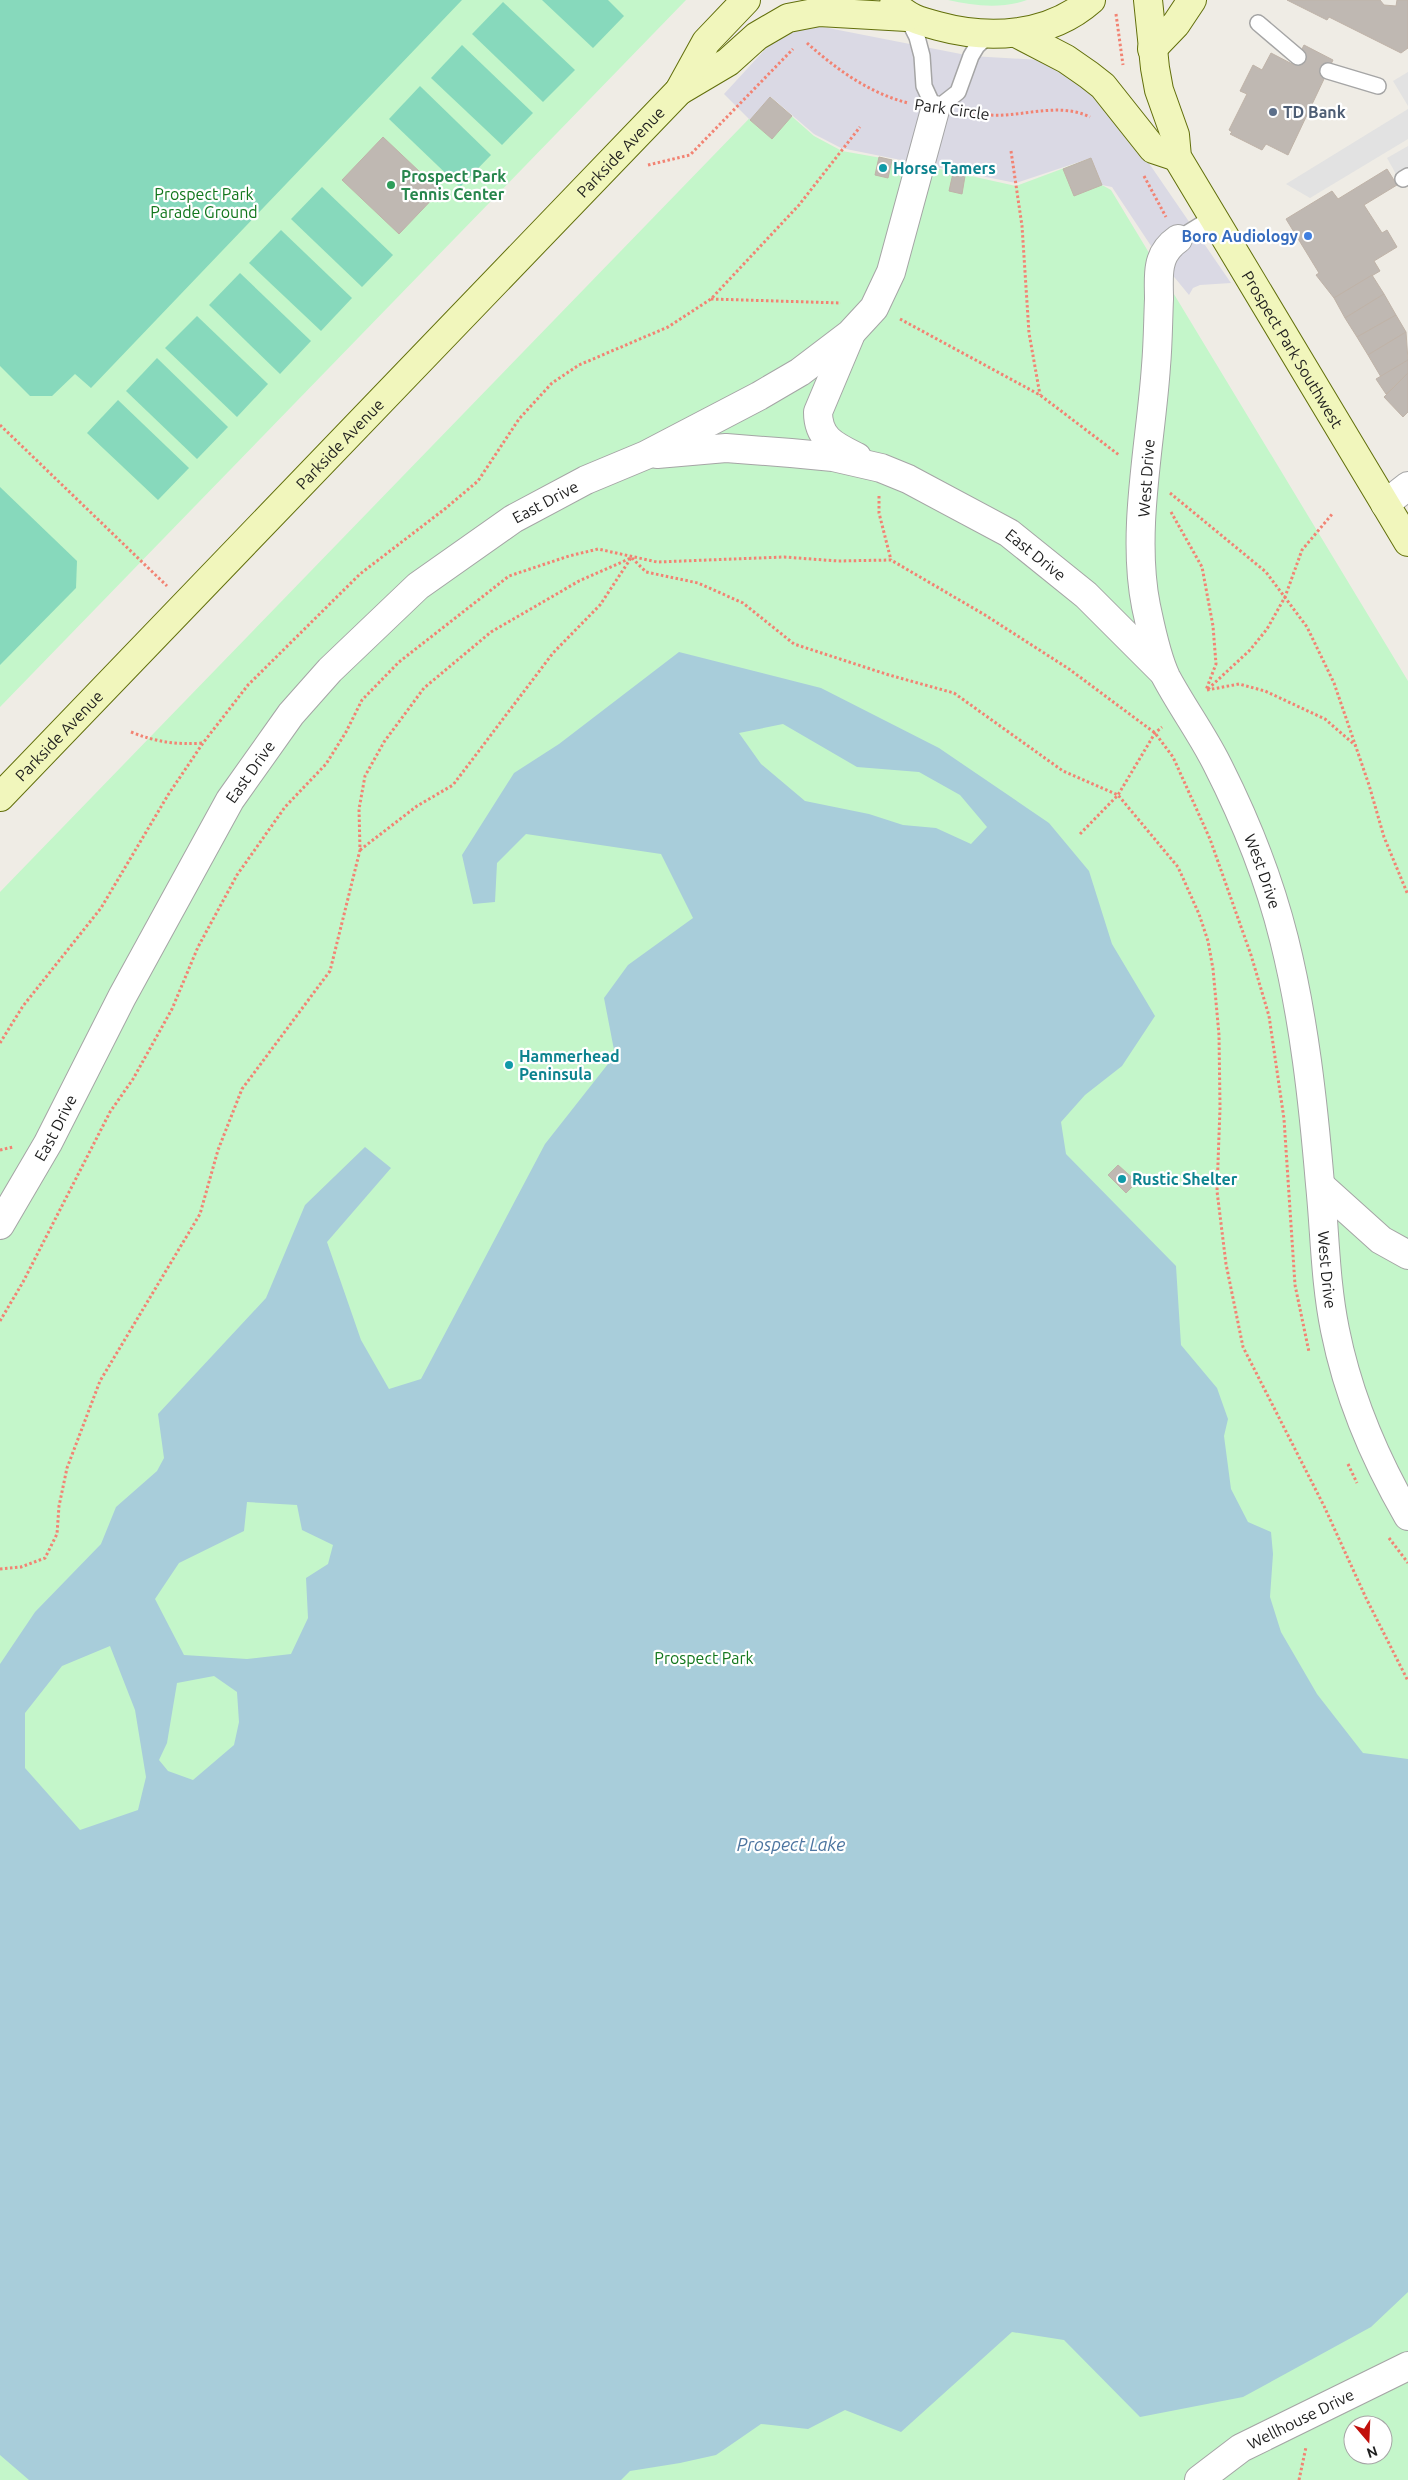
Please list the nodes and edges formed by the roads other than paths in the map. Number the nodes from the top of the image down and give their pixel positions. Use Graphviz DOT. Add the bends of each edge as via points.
graph roads {
  1 [pos="746,0"];
  2 [pos="1148,0"];
  3 [pos="1192,0"];
  4 [pos="1101,7"];
  5 [pos="898,8"];
  6 [pos="1258,23"];
  7 [pos="1016,33"];
  8 [pos="989,35"];
  9 [pos="1141,55"];
  10 [pos="1298,57"];
  11 [pos="1328,71"];
  12 [pos="1378,86"];
  13 [pos="679,91"];
  14 [pos="935,110"];
  15 [pos="1177,157"];
  16 [pos="1212,218"];
  17 [pos="1178,239"];
  18 [pos="850,334"];
  19 [pos="646,455"];
  20 [pos="881,468"];
  21 [pos="1408,486"];
  22 [pos="1385,504"];
  23 [pos="1408,542"];
  24 [pos="1165,675"];
  25 [pos="0,797"];
  26 [pos="1321,1186"];
  27 [pos="0,1224"];
  28 [pos="1408,1255"];
  29 [pos="1408,1516"];
  30 [pos="1408,2366"];
  31 [pos="1199,2480"];
  1 -- 13 [label="main road, Parkside Avenue" via="706,42"];
  2 -- 9 [label="main road, Prospect Park Southwest"];
  3 -- 9 [label="main road" via="1176,24"];
  4 -- 7 [label="main road"];
  5 -- 8 [label="main road" via="961,32"];
  5 -- 13 [label="main road, Parkside Avenue" via="819,12 795,29 757,36 728,62"];
  5 -- 14 [label="lane" via="917,37 924,86"];
  6 -- 10 [label="lane"];
  7 -- 8 [label="main road"];
  7 -- 15 [label="main road" via="1089,75 1103,86 1153,149"];
  8 -- 14 [label="lane" via="971,56 958,92"];
  9 -- 15 [label="main road, Prospect Park Southwest" via="1159,90 1175,135"];
  11 -- 12 [label="lane"];
  13 -- 25 [label="main road, Parkside Avenue"];
  14 -- 18 [label="street, East Drive" via="891,272 874,308"];
  15 -- 16 [label="main road, Prospect Park Southwest"];
  16 -- 17 [label="lane"];
  16 -- 22 [label="main road, Prospect Park Southwest"];
  17 -- 24 [label="street, West Drive" via="1167,247 1160,264 1156,370 1145,474 1142,571 1146,604"];
  18 -- 19 [label="street, East Drive" via="800,372"];
  18 -- 20 [label="street, East Drive" via="822,404 818,425 828,441"];
  19 -- 20 [label="street, East Drive" via="726,448 833,457"];
  19 -- 27 [label="street, East Drive" via="586,480 514,519 450,562 418,586 330,670 290,714 230,800 122,997 48,1143"];
  20 -- 24 [label="street, East Drive" via="916,482 1009,533 1086,595"];
  21 -- 22 [label="street"];
  22 -- 23 [label="main road, Prospect Park Southwest"];
  24 -- 26 [label="street, West Drive" via="1219,768 1268,883 1284,939 1306,1042"];
  26 -- 28 [label="street" via="1381,1240"];
  26 -- 29 [label="street, West Drive" via="1328,1291 1346,1374 1384,1471"];
  30 -- 31 [label="street, Wellhouse Drive" via="1241,2448"];
}
